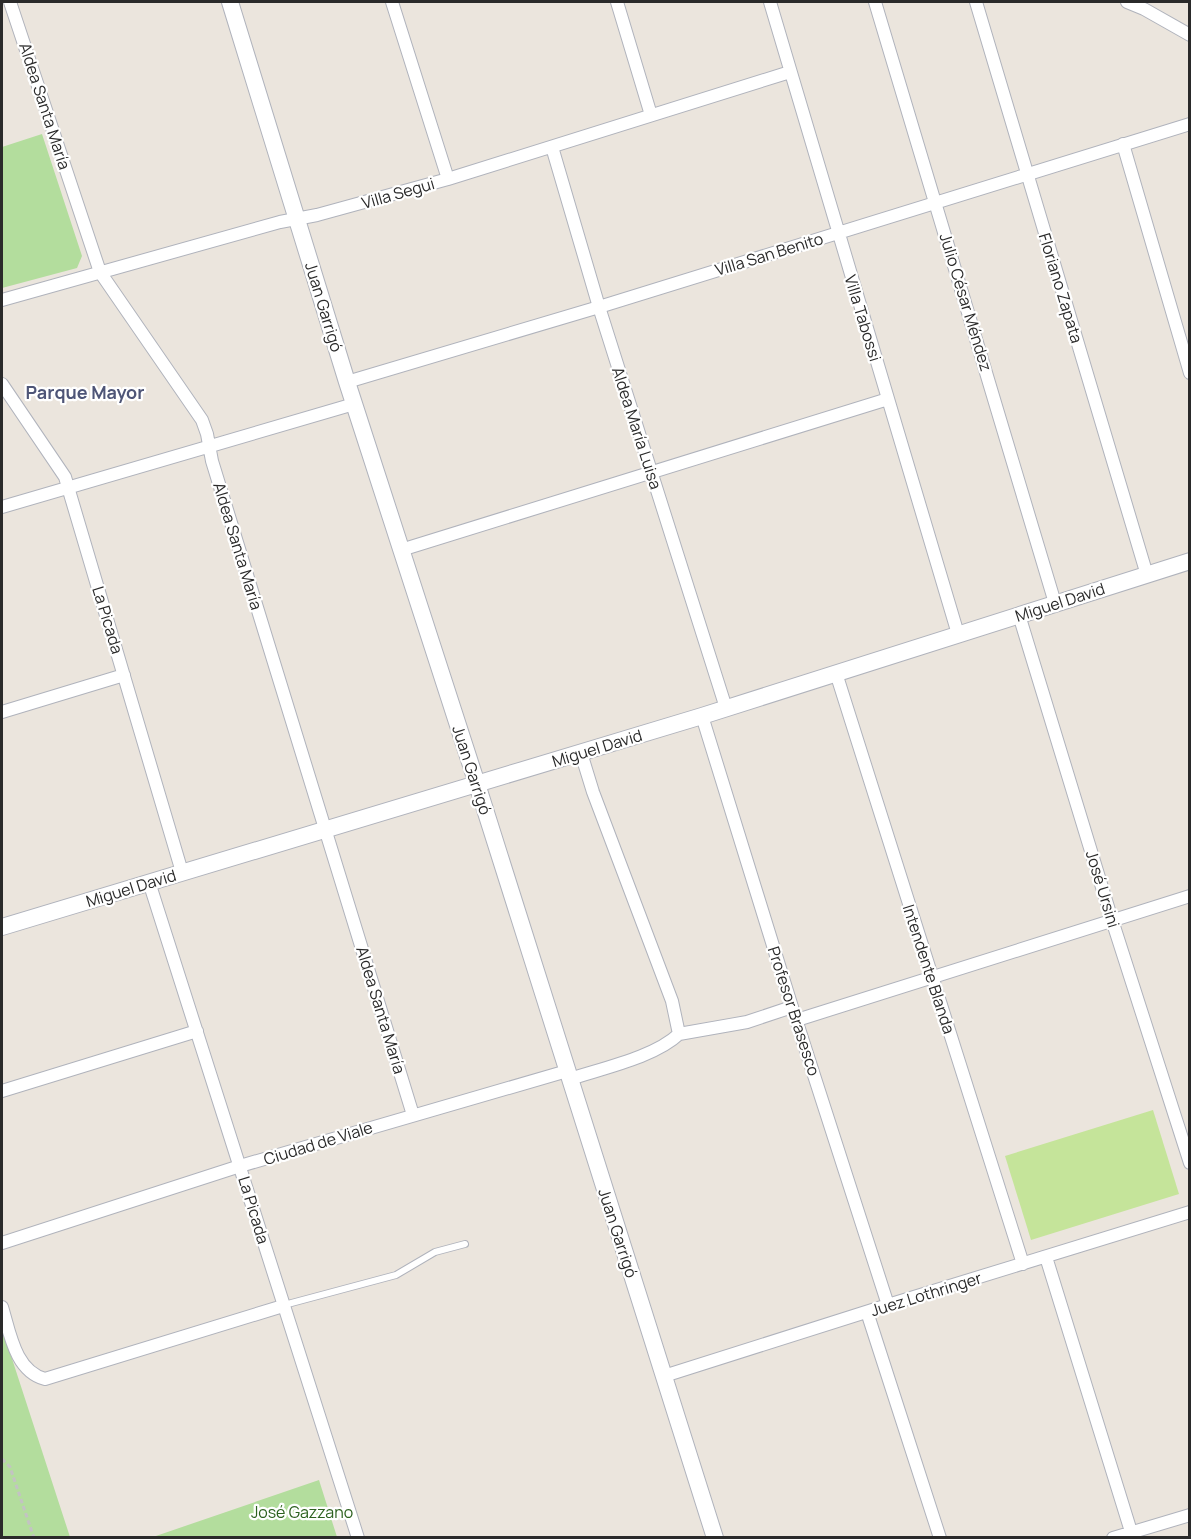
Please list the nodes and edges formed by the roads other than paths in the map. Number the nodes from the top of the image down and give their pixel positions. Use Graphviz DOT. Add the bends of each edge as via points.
graph roads {
  1 [pos="10,2"];
  2 [pos="230,2"];
  3 [pos="392,2"];
  4 [pos="617,2"];
  5 [pos="770,2"];
  6 [pos="875,2"];
  7 [pos="976,2"];
  8 [pos="1128,2"];
  9 [pos="1190,35"];
  10 [pos="790,72"];
  11 [pos="651,115"];
  12 [pos="1190,124"];
  13 [pos="1122,144"];
  14 [pos="552,147"];
  15 [pos="1027,173"];
  16 [pos="448,179"];
  17 [pos="936,202"];
  18 [pos="296,219"];
  19 [pos="838,232"];
  20 [pos="100,272"];
  21 [pos="2,300"];
  22 [pos="599,307"];
  23 [pos="1190,373"];
  24 [pos="347,382"];
  25 [pos="2,384"];
  26 [pos="888,399"];
  27 [pos="354,404"];
  28 [pos="208,446"];
  29 [pos="651,472"];
  30 [pos="69,487"];
  31 [pos="2,507"];
  32 [pos="401,550"];
  33 [pos="1190,561"];
  34 [pos="1147,575"];
  35 [pos="1055,603"];
  36 [pos="1019,615"];
  37 [pos="958,634"];
  38 [pos="836,673"];
  39 [pos="124,675"];
  40 [pos="726,708"];
  41 [pos="2,712"];
  42 [pos="702,716"];
  43 [pos="581,753"];
  44 [pos="477,784"];
  45 [pos="325,829"];
  46 [pos="182,872"];
  47 [pos="149,882"];
  48 [pos="1190,896"];
  49 [pos="1112,920"];
  50 [pos="2,927"];
  51 [pos="932,978"];
  52 [pos="792,1007"];
  53 [pos="797,1020"];
  54 [pos="197,1031"];
  55 [pos="679,1034"];
  56 [pos="569,1075"];
  57 [pos="2,1091"];
  58 [pos="413,1115"];
  59 [pos="1190,1163"];
  60 [pos="240,1166"];
  61 [pos="1190,1212"];
  62 [pos="2,1243"];
  63 [pos="465,1244"];
  64 [pos="1046,1257"];
  65 [pos="1023,1264"];
  66 [pos="888,1305"];
  67 [pos="283,1306"];
  68 [pos="2,1307"];
  69 [pos="867,1312"];
  70 [pos="664,1376"];
  71 [pos="1190,1515"];
  72 [pos="1132,1535"];
  73 [pos="358,1538"];
  74 [pos="715,1538"];
  75 [pos="940,1538"];
  76 [pos="1113,1538"];
  1 -- 20 [label="street, Aldea Santa María"];
  2 -- 18 [label="street, Juan Garrigó"];
  3 -- 16 [label="street"];
  4 -- 11 [label="street"];
  5 -- 10 [label="street, Villa Tabossi"];
  6 -- 17 [label="street, Julio César Méndez"];
  7 -- 15 [label="street, Floriano Zapata"];
  8 -- 9 [label="street"];
  10 -- 11 [label="street, Villa Segui"];
  10 -- 19 [label="street, Villa Tabossi"];
  11 -- 14 [label="street, Villa Segui"];
  12 -- 13 [label="street, Villa San Benito"];
  13 -- 15 [label="street, Villa San Benito"];
  13 -- 23 [label="street"];
  14 -- 16 [label="street, Villa Segui"];
  14 -- 22 [label="street, Aldea María Luisa"];
  15 -- 17 [label="street, Villa San Benito"];
  15 -- 34 [label="street, Floriano Zapata"];
  16 -- 18 [label="street, Villa Segui"];
  17 -- 19 [label="street, Villa San Benito"];
  17 -- 35 [label="street, Julio César Méndez"];
  18 -- 20 [label="street, Villa Segui"];
  18 -- 24 [label="street, Juan Garrigó"];
  19 -- 22 [label="street, Villa San Benito"];
  19 -- 26 [label="street, Villa Tabossi"];
  20 -- 21 [label="street, Villa Segui"];
  20 -- 28 [label="street, Aldea Santa María" via="202,420"];
  22 -- 24 [label="street, Villa San Benito"];
  22 -- 29 [label="street, Aldea María Luisa"];
  24 -- 27 [label="street, Juan Garrigó"];
  25 -- 30 [label="street, La Picada"];
  26 -- 29 [label="street"];
  26 -- 37 [label="street, Villa Tabossi"];
  27 -- 28 [label="street"];
  27 -- 32 [label="street, Juan Garrigó"];
  28 -- 30 [label="street"];
  28 -- 45 [label="street, Aldea Santa María"];
  29 -- 32 [label="street"];
  29 -- 40 [label="street, Aldea María Luisa"];
  30 -- 31 [label="street"];
  30 -- 39 [label="street, La Picada"];
  32 -- 44 [label="street, Juan Garrigó"];
  33 -- 34 [label="street, Miguel David"];
  34 -- 35 [label="street, Miguel David"];
  35 -- 36 [label="street, Miguel David"];
  36 -- 37 [label="street, Miguel David"];
  36 -- 49 [label="street, José Ursini"];
  37 -- 38 [label="street, Miguel David"];
  38 -- 40 [label="street, Miguel David"];
  38 -- 51 [label="street, Intendente Blanda"];
  39 -- 41 [label="street"];
  39 -- 46 [label="street, La Picada"];
  40 -- 42 [label="street, Miguel David"];
  42 -- 43 [label="street, Miguel David"];
  42 -- 52 [label="street, Profesor Brasesco"];
  43 -- 44 [label="street, Miguel David"];
  43 -- 55 [label="street" via="667,988"];
  44 -- 45 [label="street, Miguel David"];
  44 -- 56 [label="street, Juan Garrigó"];
  45 -- 46 [label="street, Miguel David"];
  45 -- 58 [label="street, Aldea Santa María"];
  46 -- 47 [label="street, Miguel David"];
  47 -- 50 [label="street, Miguel David"];
  47 -- 54 [label="street, La Picada"];
  48 -- 49 [label="street"];
  49 -- 51 [label="street"];
  49 -- 59 [label="street, José Ursini"];
  51 -- 53 [label="street"];
  51 -- 65 [label="street, Intendente Blanda"];
  52 -- 53 [label="street, Profesor Brasesco"];
  52 -- 55 [label="street" via="747,1022"];
  53 -- 66 [label="street, Profesor Brasesco"];
  54 -- 57 [label="street"];
  54 -- 60 [label="street, La Picada"];
  55 -- 56 [label="street, Ciudad de Viale" via="652,1051"];
  56 -- 58 [label="street, Ciudad de Viale"];
  56 -- 70 [label="street, Juan Garrigó"];
  58 -- 60 [label="street, Ciudad de Viale"];
  60 -- 62 [label="street, Ciudad de Viale"];
  60 -- 67 [label="street, La Picada"];
  61 -- 64 [label="street, Juez Lothringer"];
  63 -- 67 [label="lane" via="435,1252 396,1275"];
  64 -- 65 [label="street, Juez Lothringer"];
  64 -- 72 [label="street"];
  65 -- 66 [label="street, Juez Lothringer"];
  66 -- 69 [label="street, Juez Lothringer"];
  67 -- 68 [label="street" via="45,1378 35,1376 20,1361"];
  67 -- 73 [label="street, La Picada"];
  69 -- 70 [label="street, Juez Lothringer"];
  69 -- 75 [label="street"];
  70 -- 74 [label="street, Juan Garrigó"];
  71 -- 72 [label="street"];
  72 -- 76 [label="street"];
}
